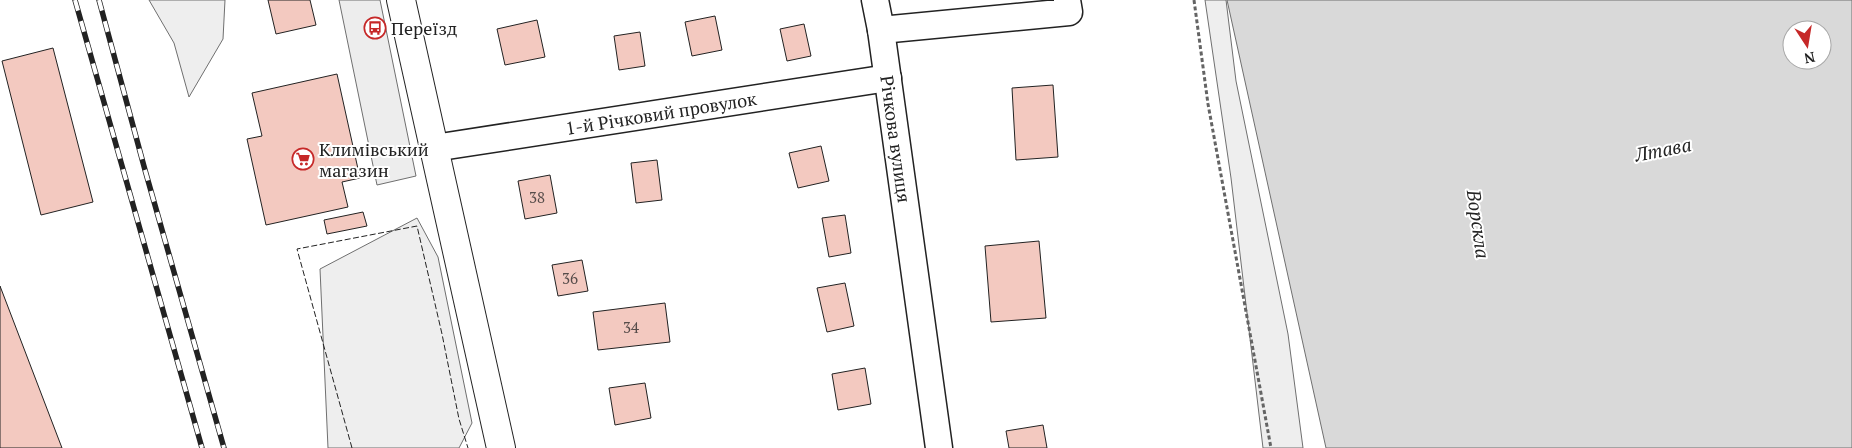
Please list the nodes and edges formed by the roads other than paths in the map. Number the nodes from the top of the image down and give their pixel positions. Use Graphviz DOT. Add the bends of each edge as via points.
graph roads {
  1 [pos="401,0"];
  2 [pos="875,0"];
  3 [pos="1067,0"];
  4 [pos="881,30"];
  5 [pos="888,78"];
  6 [pos="434,148"];
  7 [pos="502,448"];
  8 [pos="939,448"];
  1 -- 6 [label="street"];
  2 -- 4 [label="street, Річкова вулиця"];
  3 -- 4 [label="street" via="1069,12"];
  4 -- 5 [label="street, Річкова вулиця"];
  5 -- 6 [label="street, 1-й Річковий провулок"];
  5 -- 8 [label="street, Річкова вулиця"];
  6 -- 7 [label="street"];
}
